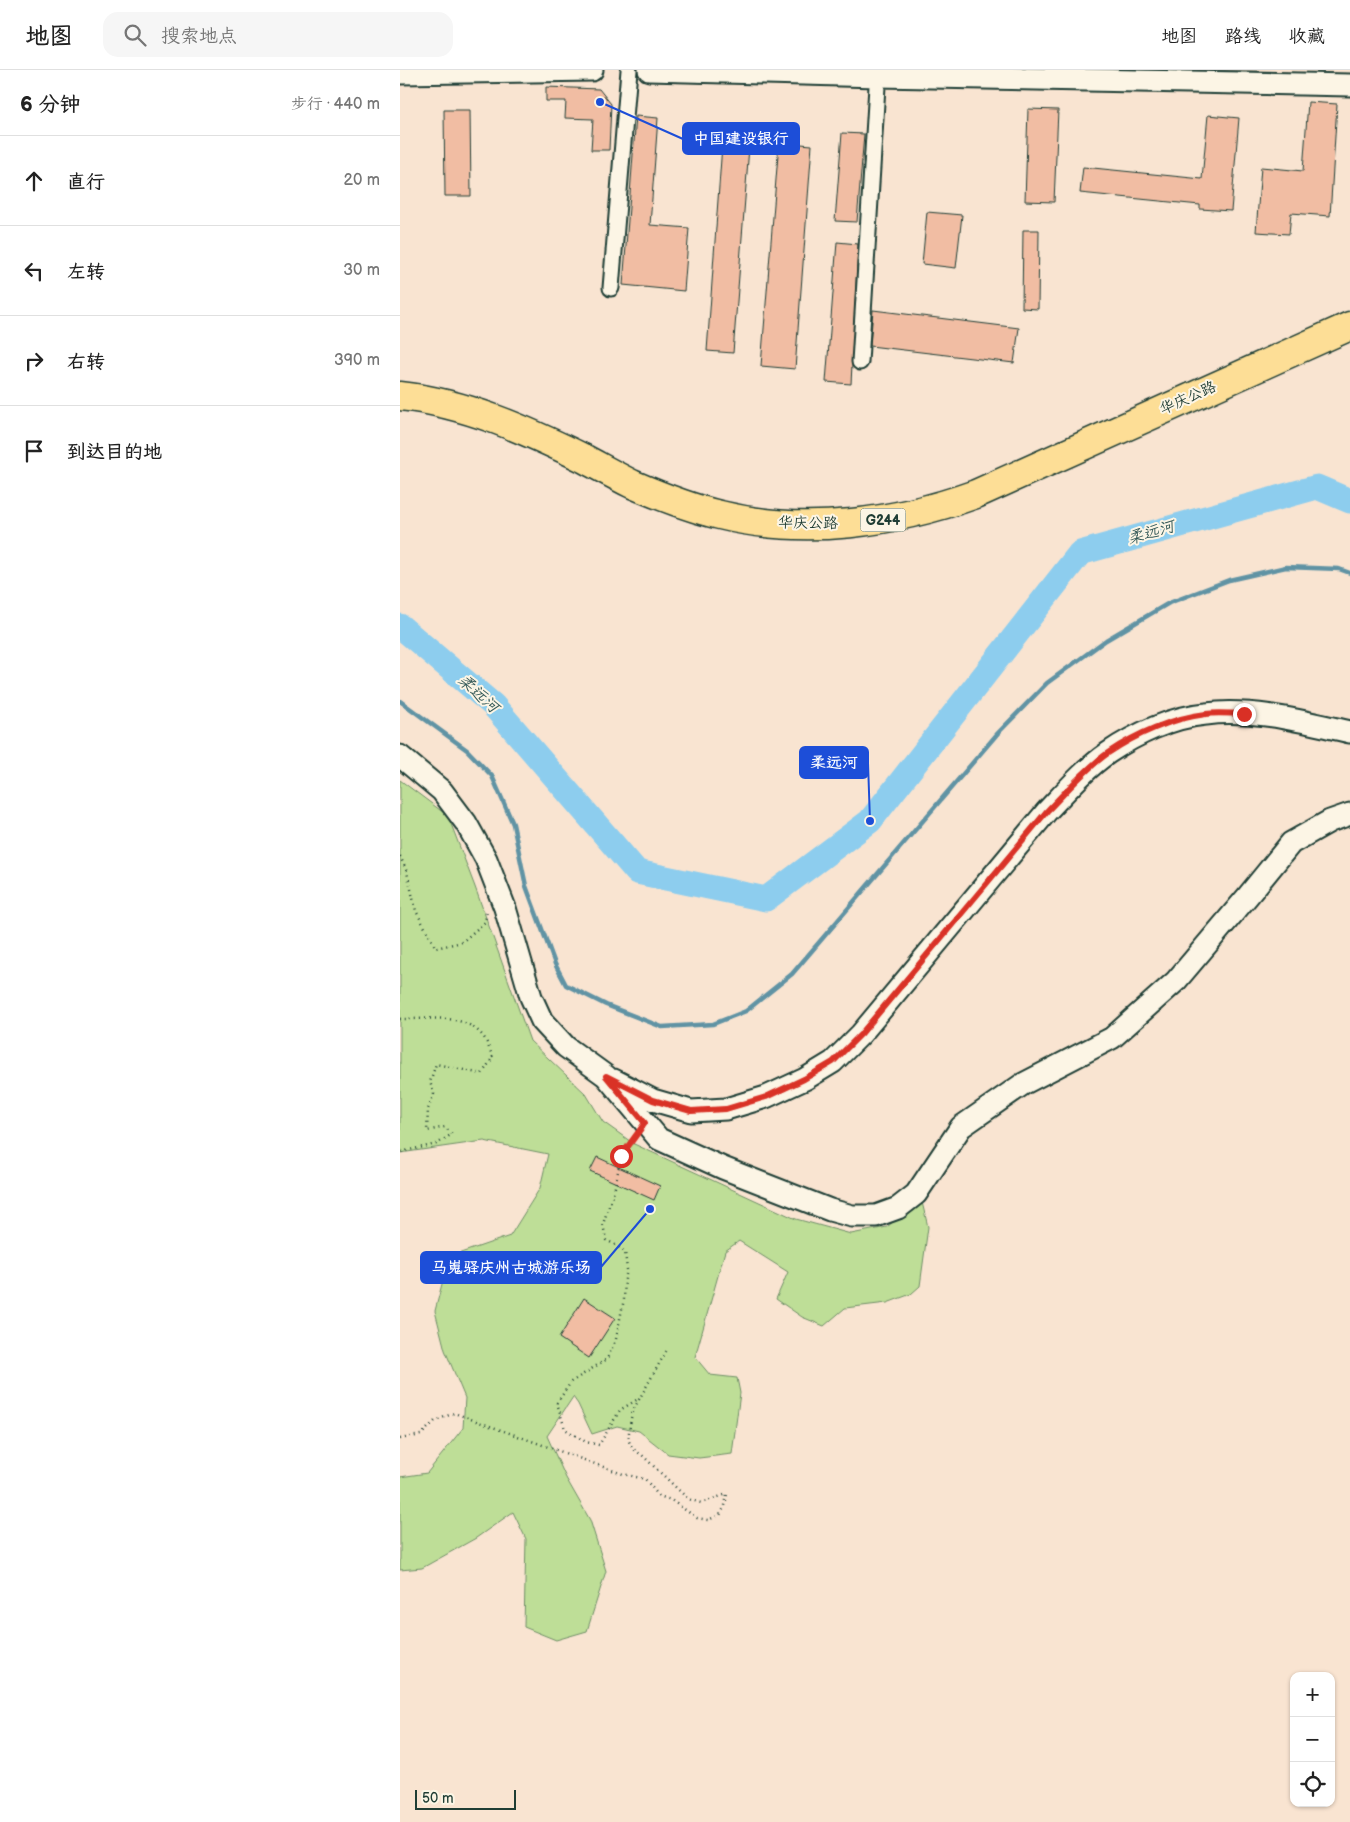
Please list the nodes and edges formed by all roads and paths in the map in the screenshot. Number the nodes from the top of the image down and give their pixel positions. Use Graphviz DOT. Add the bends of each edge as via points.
graph roads {
  1 [pos="592,70"];
  2 [pos="629,70"];
  3 [pos="649,70"];
  4 [pos="1330,70"];
  5 [pos="1350,70"];
  6 [pos="400,73"];
  7 [pos="878,73"];
  8 [pos="1350,85"];
  9 [pos="611,288"];
  10 [pos="1350,326"];
  11 [pos="1350,334"];
  12 [pos="860,362"];
  13 [pos="400,396"];
  14 [pos="400,403"];
  15 [pos="1350,732"];
  16 [pos="400,756"];
  17 [pos="1350,814"];
  18 [pos="400,856"];
  19 [pos="487,908"];
  20 [pos="400,1019"];
  21 [pos="606,1076"];
  22 [pos="645,1123"];
  23 [pos="400,1152"];
  24 [pos="668,1348"];
  25 [pos="640,1398"];
  26 [pos="400,1440"];
  1 -- 6 [label="street"];
  2 -- 9 [label="street"];
  3 -- 7 [label="street"];
  4 -- 5 [label="street"];
  7 -- 8 [label="street"];
  7 -- 12 [label="street"];
  10 -- 13 [label="highway, 华庆公路 / G244" via="976,494 912,514 847,523 778,523 696,509 630,483 498,420 445,404"];
  11 -- 14 [label="highway, 华庆公路 / G244" via="980,499 913,521 847,530 777,530 696,516 629,490 496,427 444,411"];
  15 -- 21 [label="street" via="1290,718 1207,714 1175,720 1107,753 1047,811 861,1034 833,1062 766,1097 726,1109 691,1111 653,1100"];
  16 -- 21 [label="street" via="442,791 466,823 486,859 505,908 531,997 542,1021 566,1047"];
  17 -- 22 [label="street" via="1330,820 1291,843 1176,981 1112,1038 1022,1084 961,1126 916,1194 898,1208 876,1216 852,1216 830,1210 659,1139"];
  18 -- 19 [label="path" via="416,911 436,948 462,942 485,922"];
  20 -- 23 [label="path" via="442,1018 469,1024 485,1039 493,1057 482,1074 436,1064 430,1082 434,1094 428,1109 427,1131 445,1127 452,1134 437,1144"];
  21 -- 22 [label="street"];
  22 -- 25 [label="path" via="621,1156 603,1224 606,1240 625,1252 624,1299 616,1339 607,1359 571,1382 557,1403 565,1429 586,1442 599,1445 620,1410"];
  24 -- 25 [label="path"];
  25 -- 26 [label="path" via="632,1412 628,1439 632,1448 688,1499 701,1503 727,1494 720,1515 708,1520 697,1518 671,1500 659,1496 645,1480 454,1413 435,1421 421,1435"];
}
